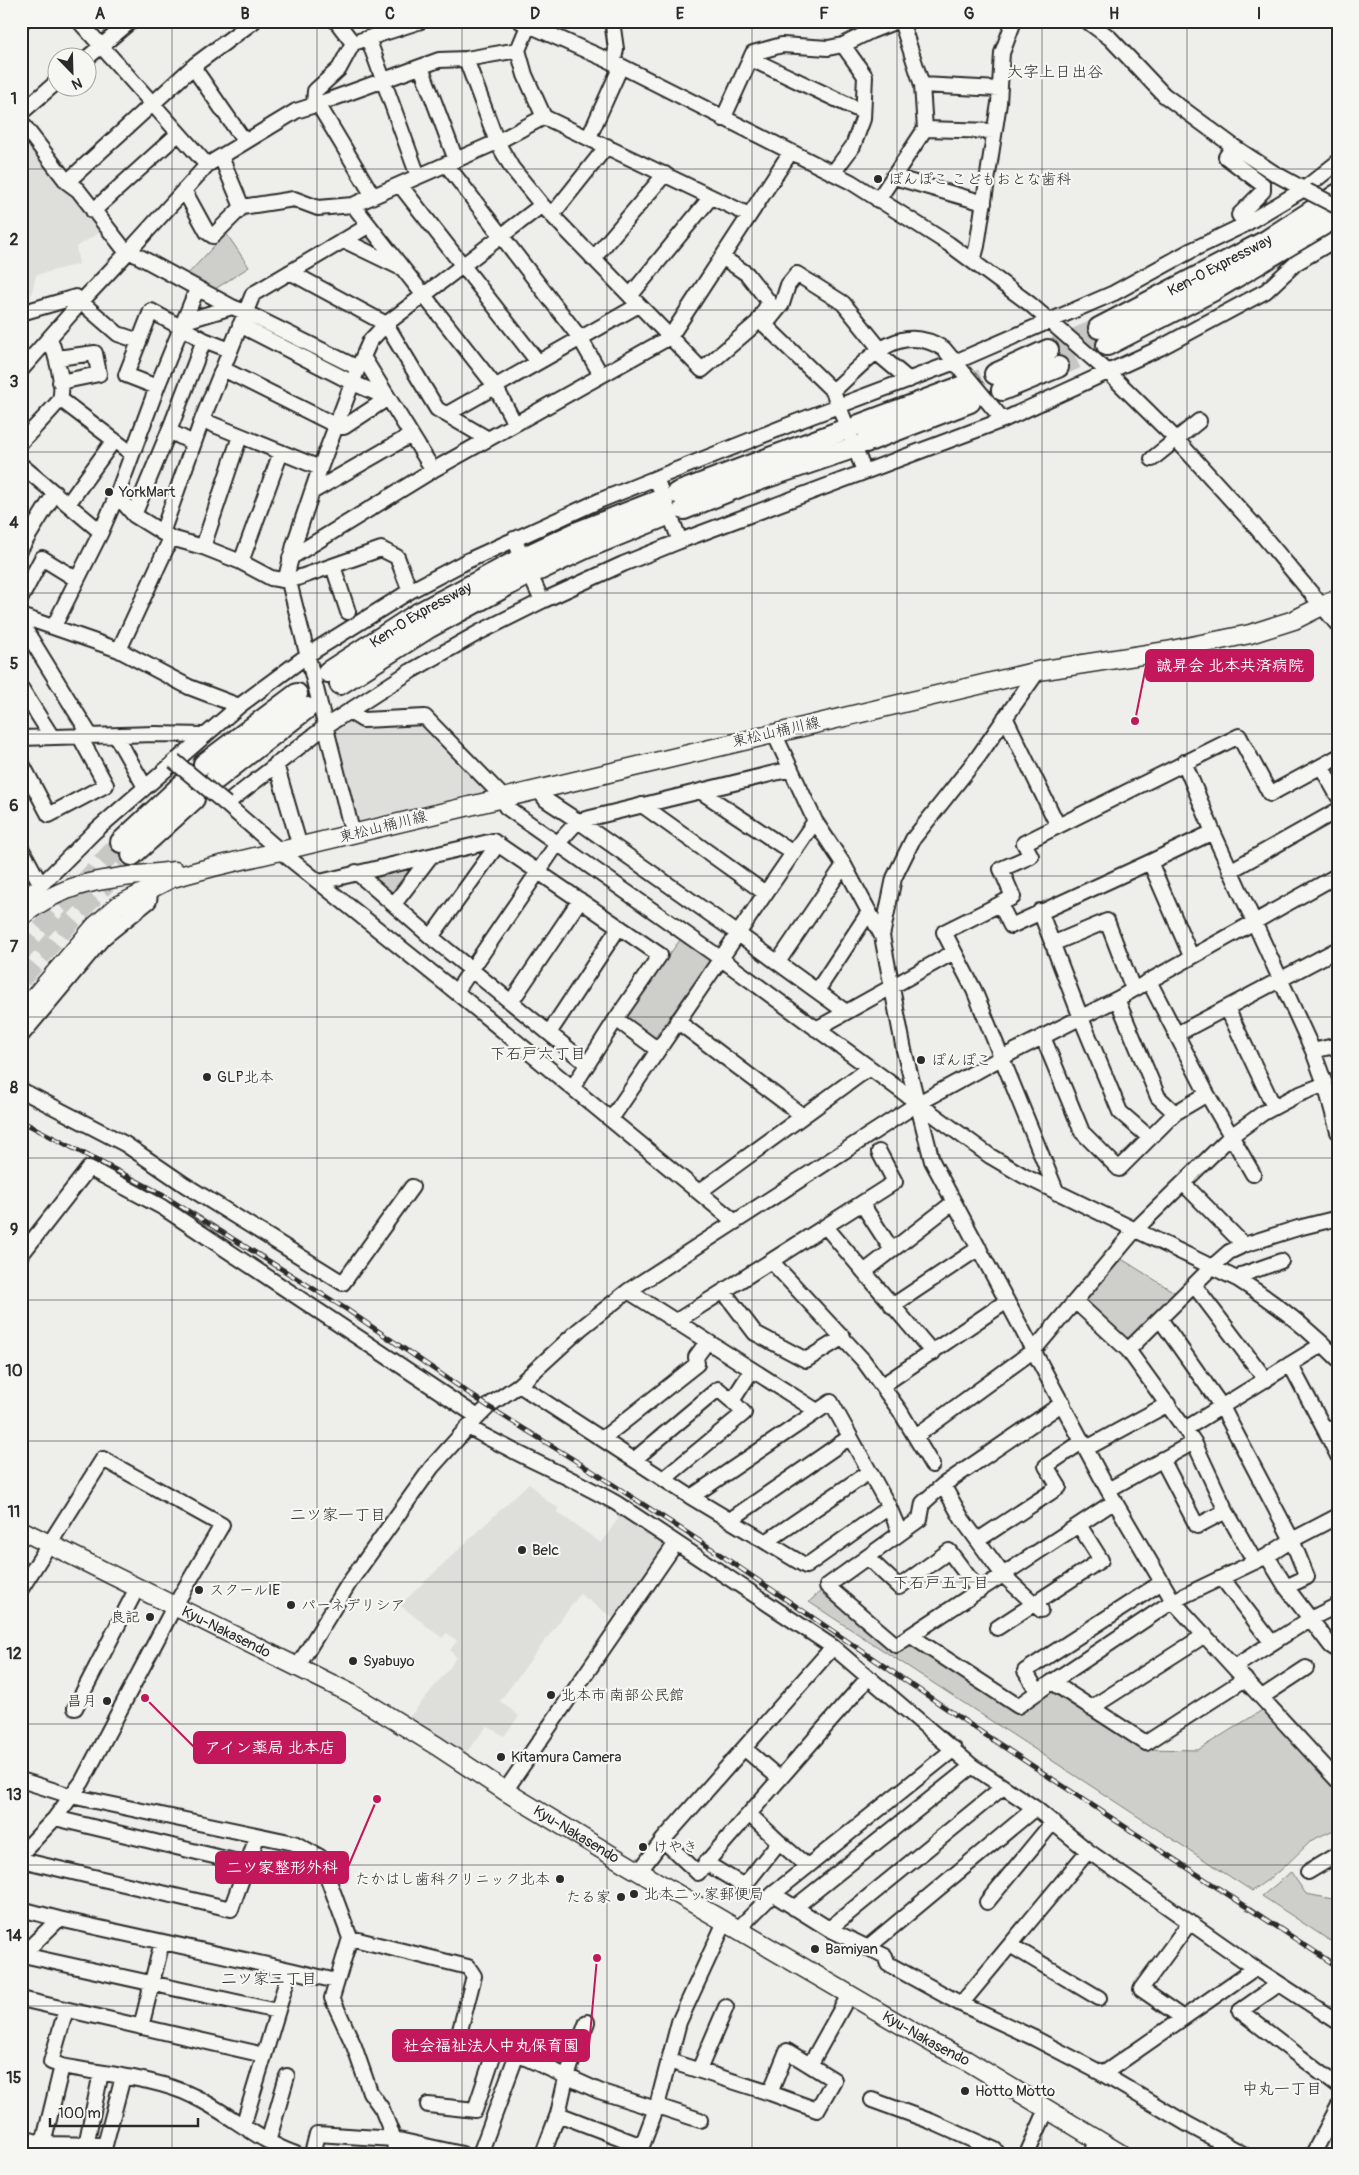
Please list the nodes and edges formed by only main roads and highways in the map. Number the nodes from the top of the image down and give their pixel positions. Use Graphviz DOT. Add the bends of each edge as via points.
graph roads {
  1 [pos="1338,194"];
  2 [pos="1338,216"];
  3 [pos="1053,359"];
  4 [pos="998,382"];
  5 [pos="967,394"];
  6 [pos="1330,601"];
  7 [pos="334,678"];
  8 [pos="302,701"];
  9 [pos="210,772"];
  10 [pos="188,791"];
  11 [pos="126,848"];
  12 [pos="213,867"];
  13 [pos="21,917"];
  14 [pos="21,1015"];
  15 [pos="21,1530"];
  16 [pos="1095,2146"];
  17 [pos="1122,2154"];
  1 -- 2 [label="highway, Ken-O Expressway" via="1266,241 1103,337 1214,290"];
  3 -- 4 [label="highway"];
  5 -- 7 [label="highway, Ken-O Expressway" via="671,504 586,548 527,566 428,628"];
  6 -- 12 [label="main road, 東松山桶川線" via="1294,620 1250,634 1038,671"];
  8 -- 9 [label="highway"];
  10 -- 11 [label="highway"];
  12 -- 13 [label="main road, 東松山桶川線" via="95,880 63,890"];
  12 -- 14 [label="main road, 東松山桶川線" via="172,878 119,905 95,926"];
  15 -- 16 [label="main road, Kyu-Nakasendo" via="352,1694 639,1872 1047,2109"];
  16 -- 17 [label="main road, Kyu-Nakasendo"];
}
